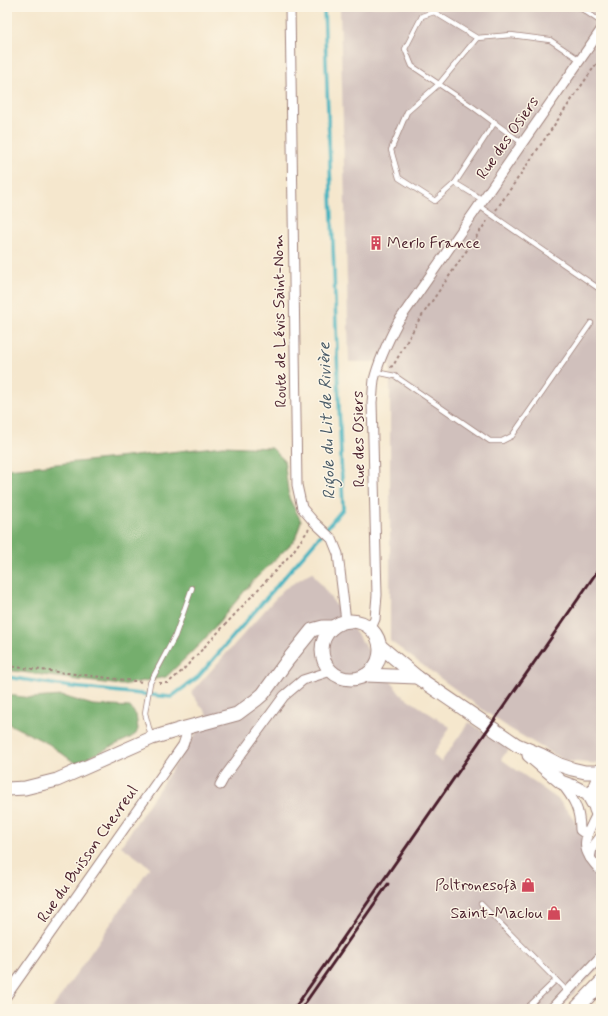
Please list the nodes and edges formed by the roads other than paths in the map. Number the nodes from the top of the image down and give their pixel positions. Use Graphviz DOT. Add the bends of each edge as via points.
graph roads {
  1 [pos="290,7"];
  2 [pos="579,7"];
  3 [pos="601,22"];
  4 [pos="601,30"];
  5 [pos="476,38"];
  6 [pos="580,60"];
  7 [pos="439,84"];
  8 [pos="495,122"];
  9 [pos="522,143"];
  10 [pos="455,183"];
  11 [pos="481,203"];
  12 [pos="601,290"];
  13 [pos="591,323"];
  14 [pos="376,372"];
  15 [pos="192,588"];
  16 [pos="346,621"];
  17 [pos="333,627"];
  18 [pos="371,628"];
  19 [pos="299,646"];
  20 [pos="322,646"];
  21 [pos="380,646"];
  22 [pos="330,670"];
  23 [pos="366,675"];
  24 [pos="417,677"];
  25 [pos="185,728"];
  26 [pos="152,738"];
  27 [pos="517,745"];
  28 [pos="601,770"];
  29 [pos="601,775"];
  30 [pos="560,782"];
  31 [pos="220,785"];
  32 [pos="7,789"];
  33 [pos="597,812"];
  34 [pos="586,835"];
  35 [pos="601,836"];
  36 [pos="590,858"];
  37 [pos="601,871"];
  38 [pos="481,904"];
  39 [pos="601,956"];
  40 [pos="556,980"];
  41 [pos="601,983"];
  42 [pos="568,992"];
  43 [pos="7,995"];
  44 [pos="526,1009"];
  45 [pos="551,1009"];
  46 [pos="576,1009"];
  1 -- 16 [label="street, Route de Lévis Saint-Nom" via="297,485 302,508 332,539 338,554"];
  2 -- 3 [label="lane"];
  4 -- 6 [label="street, Rue des Osiers"];
  5 -- 6 [label="lane" via="511,35 550,40"];
  5 -- 7 [label="lane"];
  5 -- 7 [label="lane" via="434,12 422,16 405,49 412,66"];
  6 -- 9 [label="street, Rue des Osiers"];
  7 -- 8 [label="lane"];
  7 -- 10 [label="lane" via="407,112 391,150 400,178 435,201"];
  8 -- 9 [label="lane"];
  8 -- 10 [label="lane"];
  9 -- 11 [label="street, Rue des Osiers"];
  10 -- 11 [label="lane"];
  11 -- 12 [label="lane"];
  11 -- 14 [label="street, Rue des Osiers" via="398,322"];
  13 -- 14 [label="lane" via="512,436 502,441 490,441 396,376"];
  14 -- 18 [label="street, Rue des Osiers" via="372,402 377,595 375,619"];
  15 -- 26 [label="lane" via="175,636 150,683 145,713"];
  16 -- 17 [label="street"];
  16 -- 18 [label="street" via="360,622"];
  17 -- 19 [label="street" via="312,630"];
  17 -- 20 [label="street"];
  18 -- 21 [label="street"];
  19 -- 20 [label="street"];
  19 -- 25 [label="street" via="270,686 237,714"];
  20 -- 22 [label="street" via="325,663"];
  21 -- 23 [label="street" via="378,663"];
  21 -- 24 [label="street"];
  22 -- 23 [label="street" via="344,678 352,679"];
  22 -- 31 [label="street" via="303,680 284,696"];
  23 -- 24 [label="street"];
  24 -- 27 [label="street"];
  25 -- 26 [label="street"];
  25 -- 43 [label="street, Rue du Buisson Chevreul" via="183,746"];
  26 -- 32 [label="street" via="57,780 25,788"];
  27 -- 28 [label="street" via="572,769 585,772"];
  27 -- 30 [label="street"];
  29 -- 33 [label="street" via="595,786"];
  30 -- 33 [label="street" via="588,794"];
  30 -- 34 [label="street" via="572,797 580,818 580,830"];
  33 -- 34 [label="street"];
  34 -- 36 [label="street" via="585,844"];
  35 -- 36 [label="street" via="592,848"];
  36 -- 37 [label="street"];
  38 -- 40 [label="lane"];
  39 -- 42 [label="street"];
  40 -- 42 [label="lane"];
  40 -- 44 [label="lane"];
  41 -- 46 [label="main road"];
  42 -- 45 [label="street"];
}
